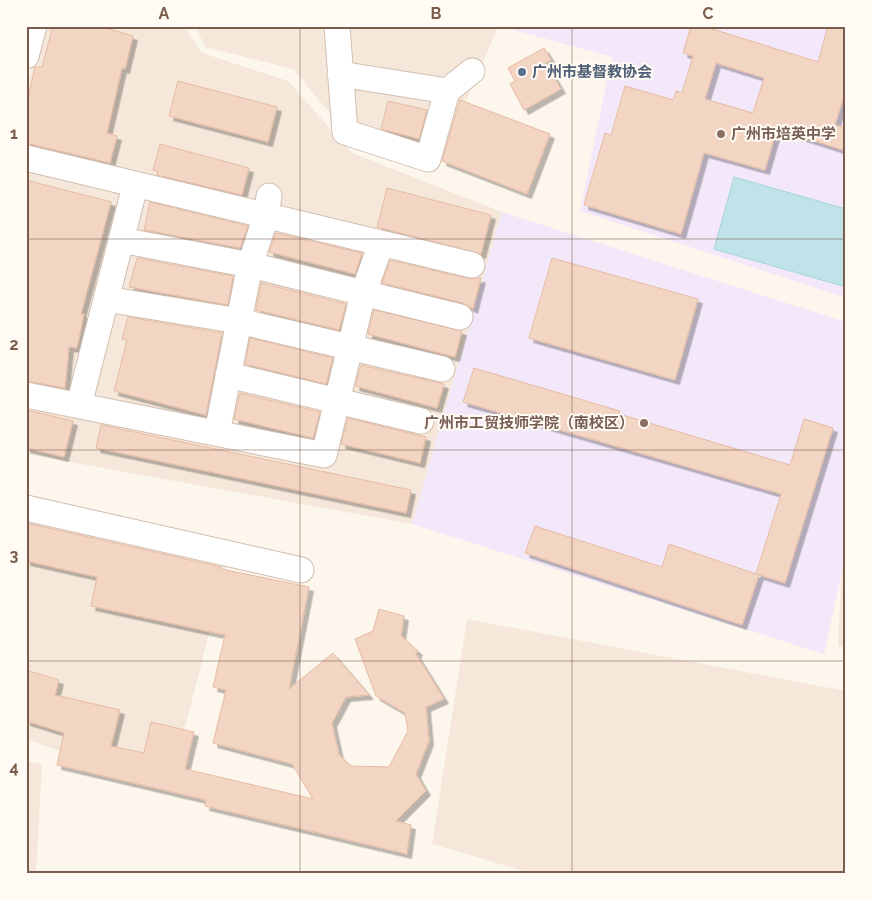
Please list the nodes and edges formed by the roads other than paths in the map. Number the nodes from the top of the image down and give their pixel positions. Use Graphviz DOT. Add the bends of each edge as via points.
graph roads {
  1 [pos="34,26"];
  2 [pos="337,26"];
  3 [pos="26,56"];
  4 [pos="472,71"];
  5 [pos="340,74"];
  6 [pos="447,91"];
  7 [pos="26,158"];
  8 [pos="135,186"];
  9 [pos="268,206"];
  10 [pos="121,240"];
  11 [pos="381,244"];
  12 [pos="250,265"];
  13 [pos="472,265"];
  14 [pos="363,294"];
  15 [pos="106,298"];
  16 [pos="460,317"];
  17 [pos="239,322"];
  18 [pos="349,346"];
  19 [pos="442,369"];
  20 [pos="228,375"];
  21 [pos="26,396"];
  22 [pos="336,399"];
  23 [pos="79,405"];
  24 [pos="421,421"];
  25 [pos="217,433"];
  26 [pos="26,508"];
  27 [pos="301,570"];
  1 -- 3 [label="street"];
  2 -- 5 [label="street"];
  4 -- 6 [label="street"];
  5 -- 6 [label="street"];
  5 -- 6 [label="street" via="345,132 428,159"];
  7 -- 8 [label="street"];
  8 -- 9 [label="street"];
  8 -- 10 [label="street"];
  9 -- 11 [label="street"];
  9 -- 12 [label="street"];
  10 -- 12 [label="street"];
  10 -- 15 [label="street"];
  11 -- 13 [label="street"];
  11 -- 14 [label="street"];
  12 -- 14 [label="street"];
  12 -- 17 [label="street"];
  14 -- 16 [label="street"];
  14 -- 18 [label="street"];
  15 -- 17 [label="street"];
  15 -- 23 [label="street"];
  17 -- 18 [label="street"];
  17 -- 20 [label="street"];
  18 -- 19 [label="street"];
  18 -- 22 [label="street"];
  20 -- 22 [label="street"];
  20 -- 25 [label="street"];
  21 -- 23 [label="street"];
  22 -- 24 [label="street"];
  22 -- 25 [label="street" via="324,455"];
  23 -- 25 [label="street"];
  26 -- 27 [label="street"];
}
